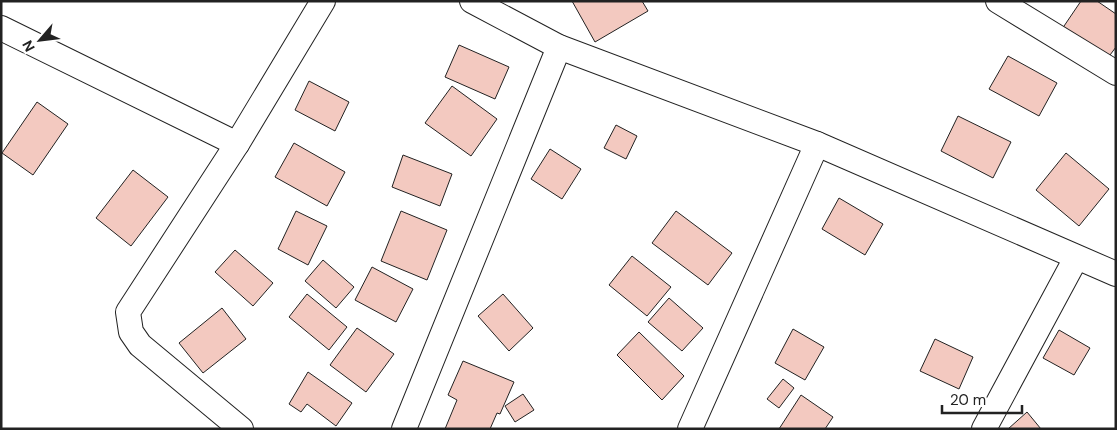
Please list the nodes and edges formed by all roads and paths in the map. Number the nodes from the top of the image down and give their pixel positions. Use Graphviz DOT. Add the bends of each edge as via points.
graph roads {
  1 [pos="323,1"];
  2 [pos="472,1"];
  3 [pos="998,1"];
  4 [pos="1,28"];
  5 [pos="559,46"];
  6 [pos="1116,73"];
  7 [pos="237,144"];
  8 [pos="817,144"];
  9 [pos="1076,258"];
  10 [pos="1116,274"];
  11 [pos="241,429"];
  12 [pos="404,429"];
  13 [pos="690,429"];
  14 [pos="984,429"];
  1 -- 7 [label="street"];
  2 -- 5 [label="street"];
  3 -- 6 [label="street"];
  4 -- 7 [label="street"];
  5 -- 8 [label="street"];
  5 -- 12 [label="street"];
  7 -- 11 [label="street" via="128,312 131,332 140,345"];
  8 -- 9 [label="street"];
  8 -- 13 [label="street"];
  9 -- 10 [label="street"];
  9 -- 14 [label="street"];
}
